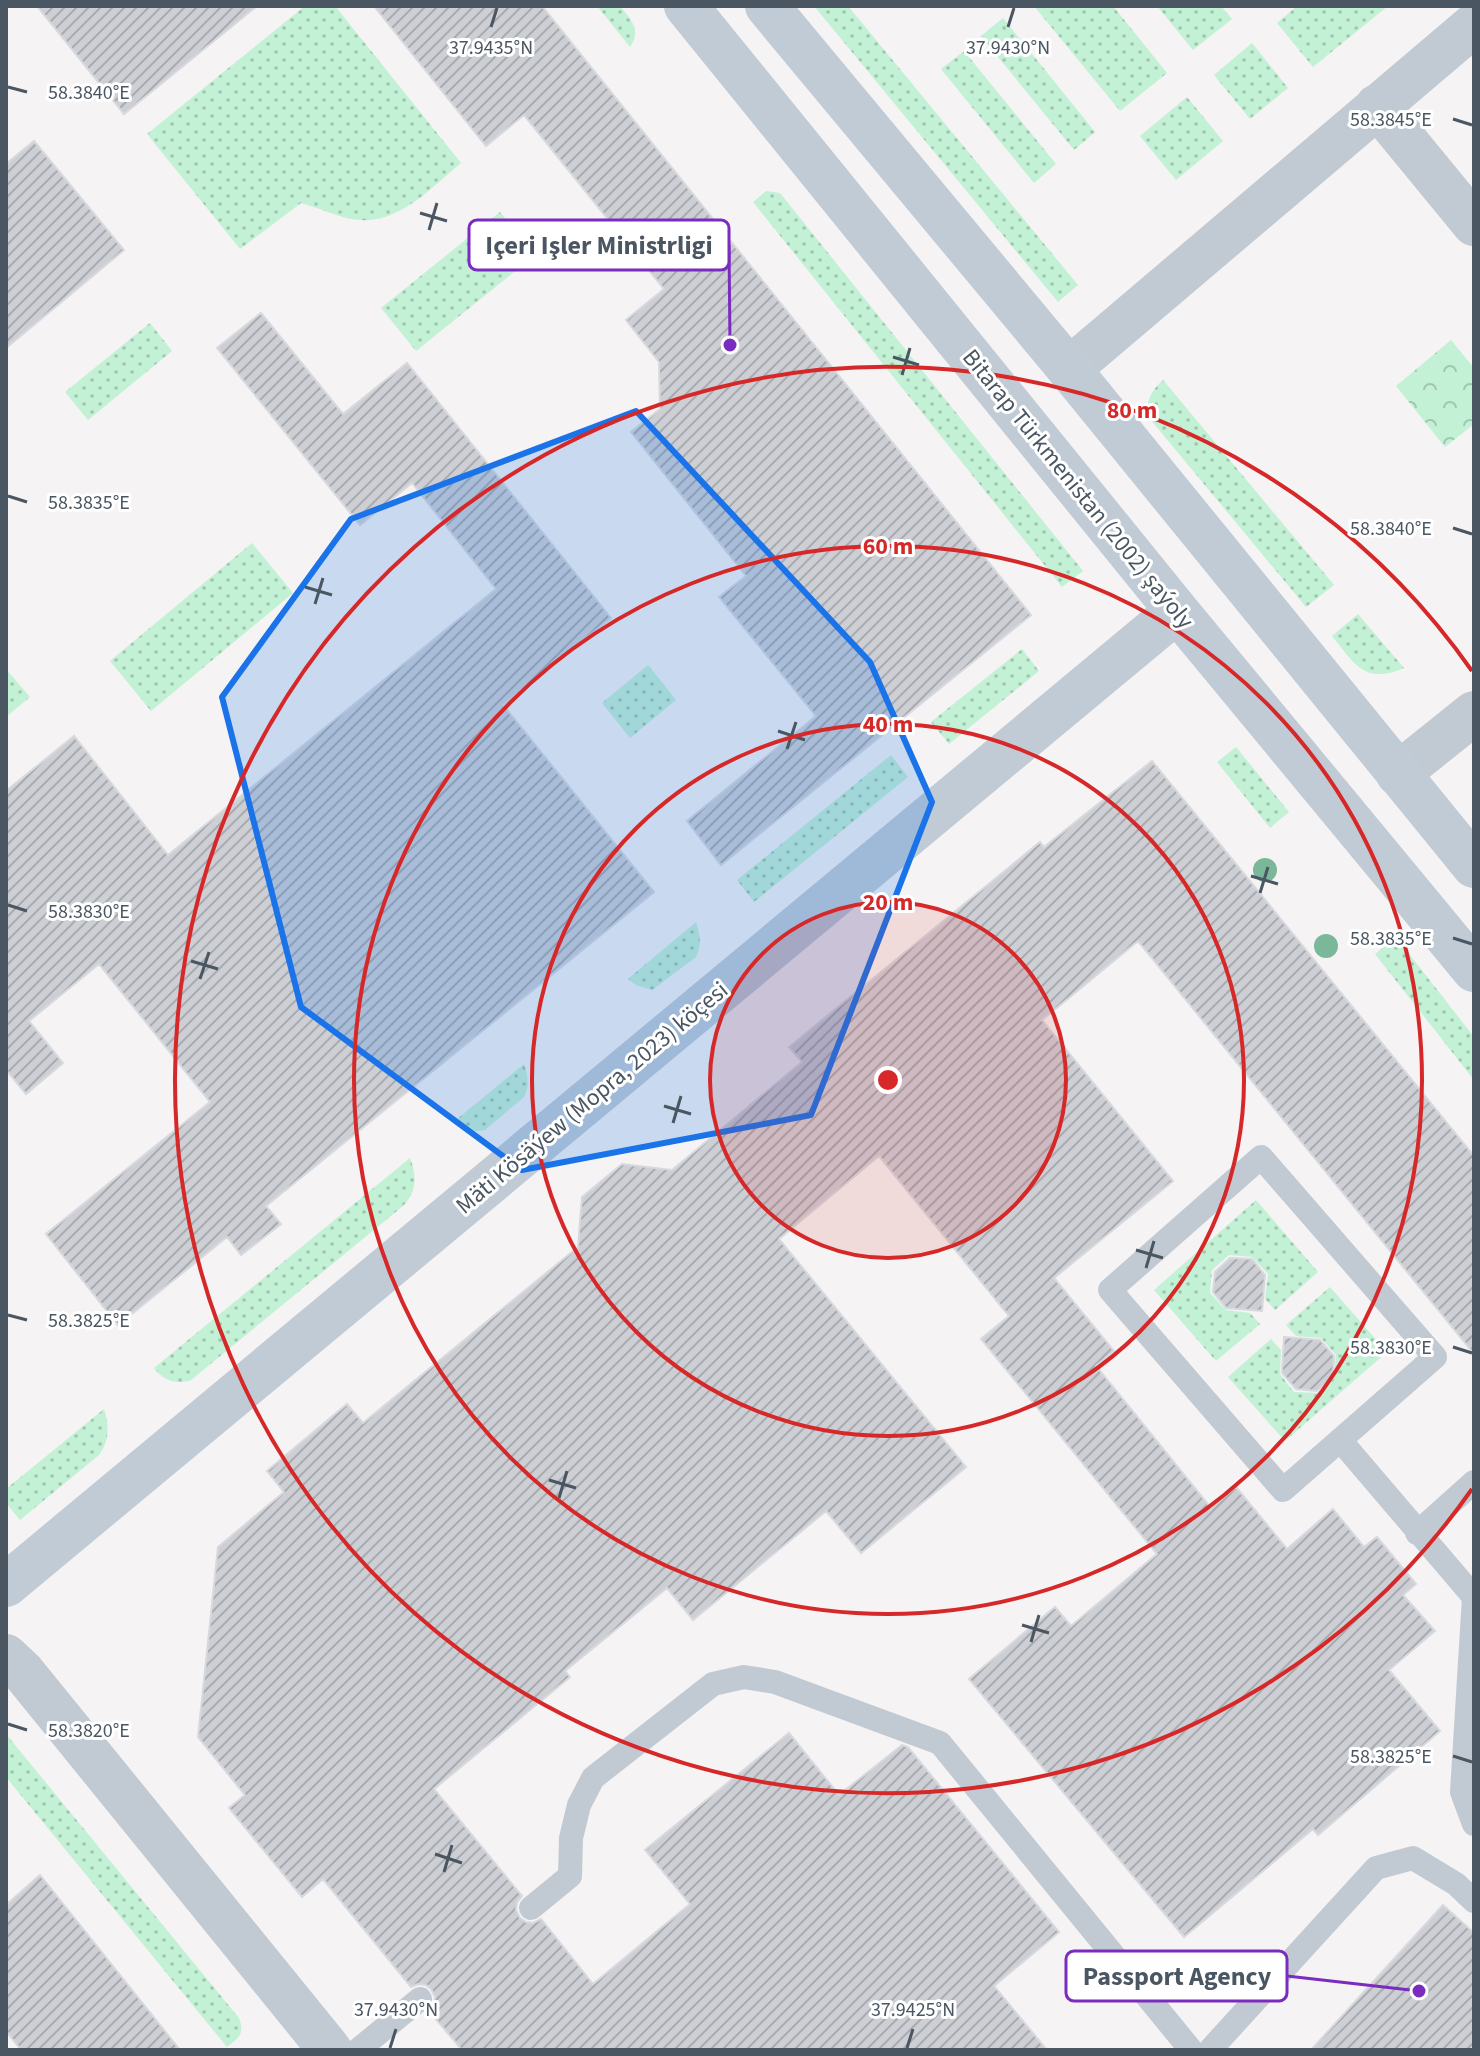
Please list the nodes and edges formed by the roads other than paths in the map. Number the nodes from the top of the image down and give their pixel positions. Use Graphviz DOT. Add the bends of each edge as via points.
graph roads {
  1 [pos="686,6"];
  2 [pos="767,6"];
  3 [pos="1474,25"];
  4 [pos="1377,106"];
  5 [pos="1474,224"];
  6 [pos="1069,369"];
  7 [pos="1177,611"];
  8 [pos="1474,713"];
  9 [pos="1398,774"];
  10 [pos="1474,866"];
  11 [pos="1474,970"];
  12 [pos="1340,1440"];
  13 [pos="1473,1487"];
  14 [pos="1417,1533"];
  15 [pos="6,1585"];
  16 [pos="6,1656"];
  17 [pos="1468,1788"];
  18 [pos="1474,1824"];
  19 [pos="1474,1901"];
  20 [pos="531,1908"];
  21 [pos="420,1999"];
  22 [pos="330,2050"];
  23 [pos="358,2050"];
  24 [pos="1191,2050"];
  25 [pos="1210,2050"];
  1 -- 7 [label="street, Bitarap Türkmenistan (2002) şaýoly"];
  2 -- 6 [label="street"];
  3 -- 4 [label="street"];
  4 -- 5 [label="street"];
  4 -- 6 [label="street"];
  6 -- 9 [label="street"];
  7 -- 11 [label="street, Bitarap Türkmenistan (2002) şaýoly"];
  7 -- 15 [label="street, Mäti Kösäýew (Mopra, 2023) köçesi"];
  8 -- 9 [label="street"];
  9 -- 10 [label="street"];
  12 -- 12 [label="lane" via="1283,1490 1110,1290 1261,1157 1435,1357"];
  12 -- 14 [label="lane"];
  13 -- 14 [label="lane"];
  14 -- 17 [label="lane" via="1474,1597"];
  16 -- 22 [label="street"];
  17 -- 18 [label="lane"];
  19 -- 25 [label="lane" via="1413,1858 1376,1868"];
  20 -- 24 [label="lane" via="570,1876 571,1838 593,1778 713,1684 744,1677 775,1682 940,1743"];
  21 -- 23 [label="lane"];
}
